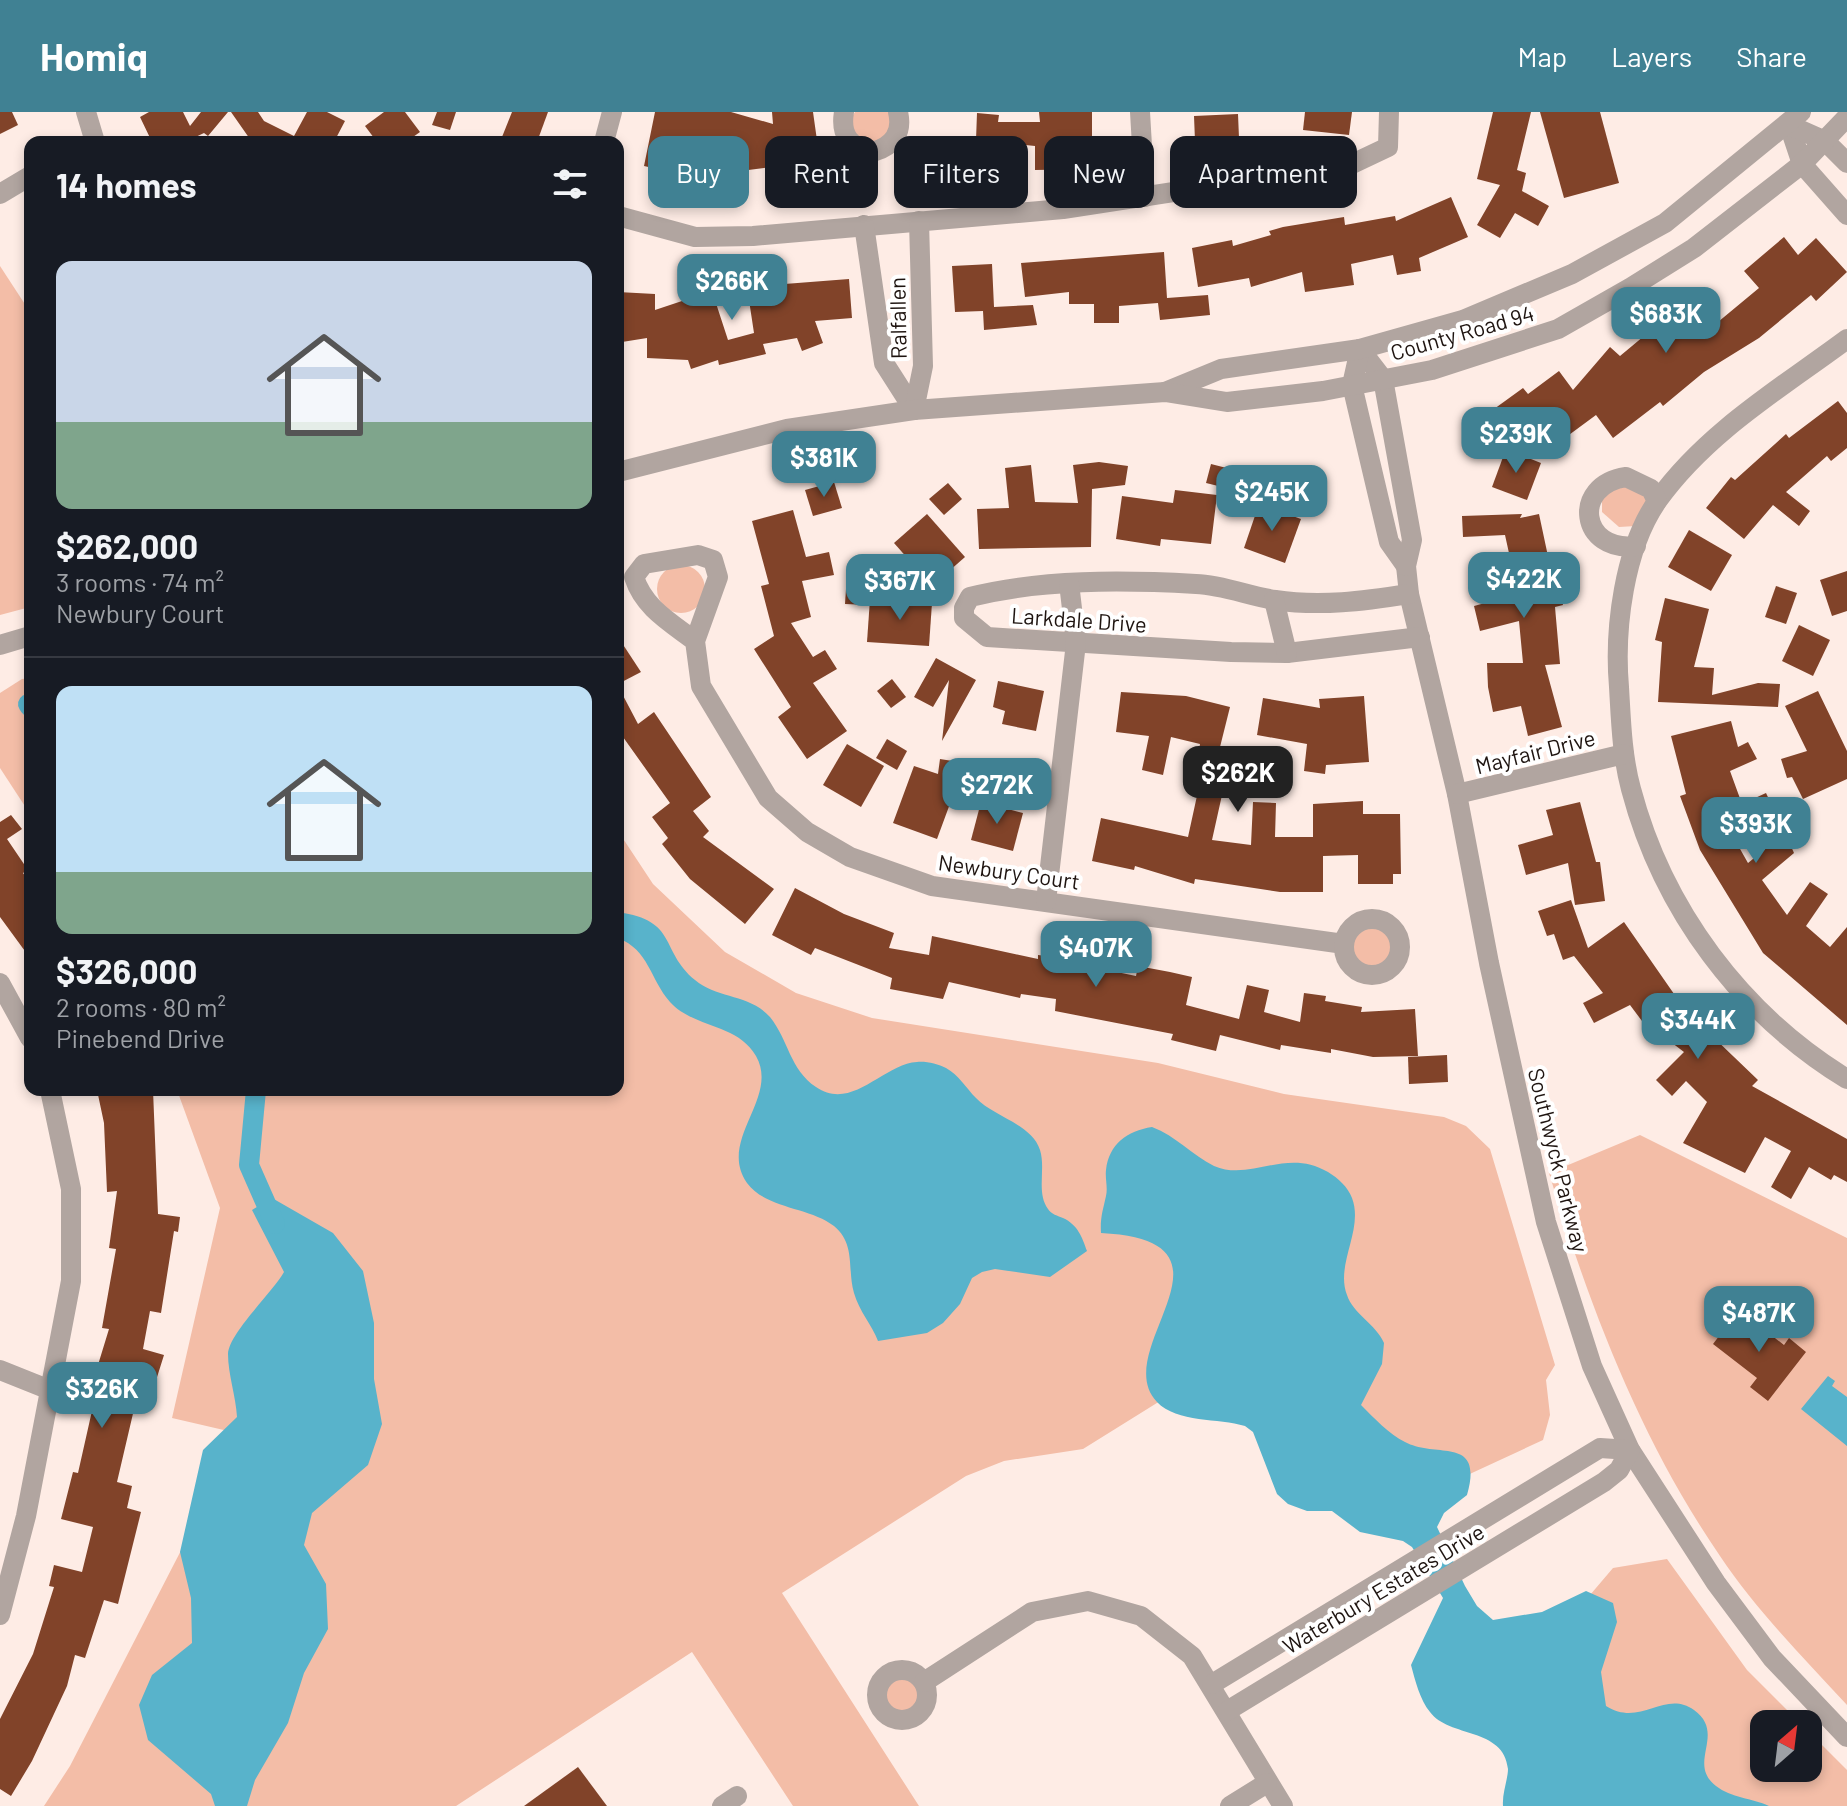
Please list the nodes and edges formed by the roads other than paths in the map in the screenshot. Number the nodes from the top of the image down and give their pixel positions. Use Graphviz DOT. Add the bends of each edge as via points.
graph roads {
  1 [pos="86,112"];
  2 [pos="612,112"];
  3 [pos="844,112"];
  4 [pos="898,112"];
  5 [pos="1140,112"];
  6 [pos="1389,112"];
  7 [pos="1847,117"];
  8 [pos="1795,118"];
  9 [pos="91,136"];
  10 [pos="606,136"];
  11 [pos="1141,136"];
  12 [pos="1825,141"];
  13 [pos="1847,163"];
  14 [pos="1802,164"];
  15 [pos="24,180"];
  16 [pos="0,194"];
  17 [pos="1154,196"];
  18 [pos="1070,208"];
  19 [pos="1847,215"];
  20 [pos="624,218"];
  21 [pos="919,221"];
  22 [pos="864,225"];
  23 [pos="1847,339"];
  24 [pos="1360,349"];
  25 [pos="1383,379"];
  26 [pos="1352,385"];
  27 [pos="1165,392"];
  28 [pos="914,410"];
  29 [pos="624,470"];
  30 [pos="1657,501"];
  31 [pos="1636,546"];
  32 [pos="1406,566"];
  33 [pos="1069,583"];
  34 [pos="1409,594"];
  35 [pos="1274,600"];
  36 [pos="1420,637"];
  37 [pos="24,638"];
  38 [pos="695,641"];
  39 [pos="1076,643"];
  40 [pos="0,645"];
  41 [pos="1287,653"];
  42 [pos="1624,754"];
  43 [pos="1457,794"];
  44 [pos="1046,901"];
  45 [pos="1344,944"];
  46 [pos="0,983"];
  47 [pos="24,1027"];
  48 [pos="1847,1079"];
  49 [pos="52,1096"];
  50 [pos="0,1370"];
  51 [pos="50,1390"];
  52 [pos="1630,1450"];
  53 [pos="1546,1482"];
  54 [pos="1564,1507"];
  55 [pos="0,1615"];
  56 [pos="924,1682"];
  57 [pos="1212,1684"];
  58 [pos="1227,1711"];
  59 [pos="1847,1737"];
  60 [pos="1267,1783"];
  61 [pos="1230,1806"];
  62 [pos="1283,1806"];
  1 -- 9 [label="street"];
  2 -- 10 [label="street"];
  3 -- 4 [label="street" via="844,135 851,144 873,152 893,142 899,132"];
  5 -- 11 [label="street"];
  6 -- 17 [label="street" via="1388,147 1350,165"];
  7 -- 12 [label="street, County Road 94"];
  8 -- 12 [label="street"];
  8 -- 14 [label="street"];
  8 -- 24 [label="street, County Road 94" via="1665,223 1572,274 1463,320"];
  12 -- 13 [label="street"];
  12 -- 14 [label="street, County Road 94"];
  14 -- 19 [label="street"];
  14 -- 25 [label="street, County Road 94" via="1694,248 1558,329 1473,358"];
  15 -- 16 [label="street"];
  18 -- 21 [label="street"];
  20 -- 22 [label="street" via="695,237"];
  21 -- 22 [label="street"];
  21 -- 28 [label="street, Ralfallen" via="923,366"];
  22 -- 28 [label="street, Ralfallen" via="884,363"];
  23 -- 30 [label="street" via="1706,445"];
  24 -- 25 [label="street, Southwyck Parkway"];
  24 -- 26 [label="street, Southwyck Parkway"];
  24 -- 27 [label="street, County Road 94" via="1221,369"];
  25 -- 26 [label="street, County Road 94"];
  25 -- 32 [label="street, Southwyck Parkway" via="1412,540"];
  26 -- 27 [label="street, County Road 94" via="1227,402"];
  26 -- 32 [label="street, Southwyck Parkway" via="1389,542"];
  27 -- 28 [label="street, County Road 94"];
  28 -- 29 [label="street, County Road 94" via="787,429"];
  30 -- 31 [label="street"];
  30 -- 31 [label="street" via="1651,489 1626,477 1600,486 1592,497 1589,510 1598,536 1608,544"];
  31 -- 42 [label="street" via="1618,631"];
  32 -- 34 [label="street, Southwyck Parkway"];
  33 -- 35 [label="street, Larkdale Drive" via="1200,584"];
  33 -- 39 [label="street"];
  33 -- 39 [label="street, Larkdale Drive" via="970,597 964,618 987,637"];
  34 -- 35 [label="street, Larkdale Drive" via="1324,605"];
  34 -- 36 [label="street, Southwyck Parkway"];
  35 -- 41 [label="street"];
  36 -- 41 [label="street, Larkdale Drive"];
  36 -- 43 [label="street, Southwyck Parkway"];
  37 -- 40 [label="street"];
  38 -- 38 [label="street, Newbury Court" via="718,577 713,560 698,555 644,564 634,577 640,595"];
  38 -- 44 [label="street, Newbury Court" via="701,686 768,798 807,832 850,857 932,886"];
  39 -- 41 [label="street, Larkdale Drive"];
  39 -- 44 [label="street"];
  42 -- 43 [label="street, Mayfair Drive"];
  42 -- 48 [label="street" via="1653,853 1703,944 1771,1022"];
  43 -- 52 [label="street, Southwyck Parkway" via="1546,1222 1592,1366"];
  44 -- 45 [label="street, Newbury Court"];
  46 -- 47 [label="street"];
  49 -- 51 [label="street" via="71,1189 73,1239 71,1281"];
  50 -- 51 [label="street"];
  51 -- 55 [label="street"];
  52 -- 53 [label="street, Waterbury Estates Drive" via="1600,1448"];
  52 -- 54 [label="street, Waterbury Estates Drive" via="1619,1470"];
  52 -- 59 [label="street, Southwyck Parkway" via="1748,1629"];
  53 -- 54 [label="street"];
  53 -- 57 [label="street, Waterbury Estates Drive"];
  54 -- 58 [label="street, Waterbury Estates Drive"];
  56 -- 57 [label="street" via="1032,1612 1088,1601 1141,1616 1192,1656"];
  57 -- 58 [label="street"];
  58 -- 60 [label="street"];
  60 -- 61 [label="street"];
  60 -- 62 [label="street"];
}
